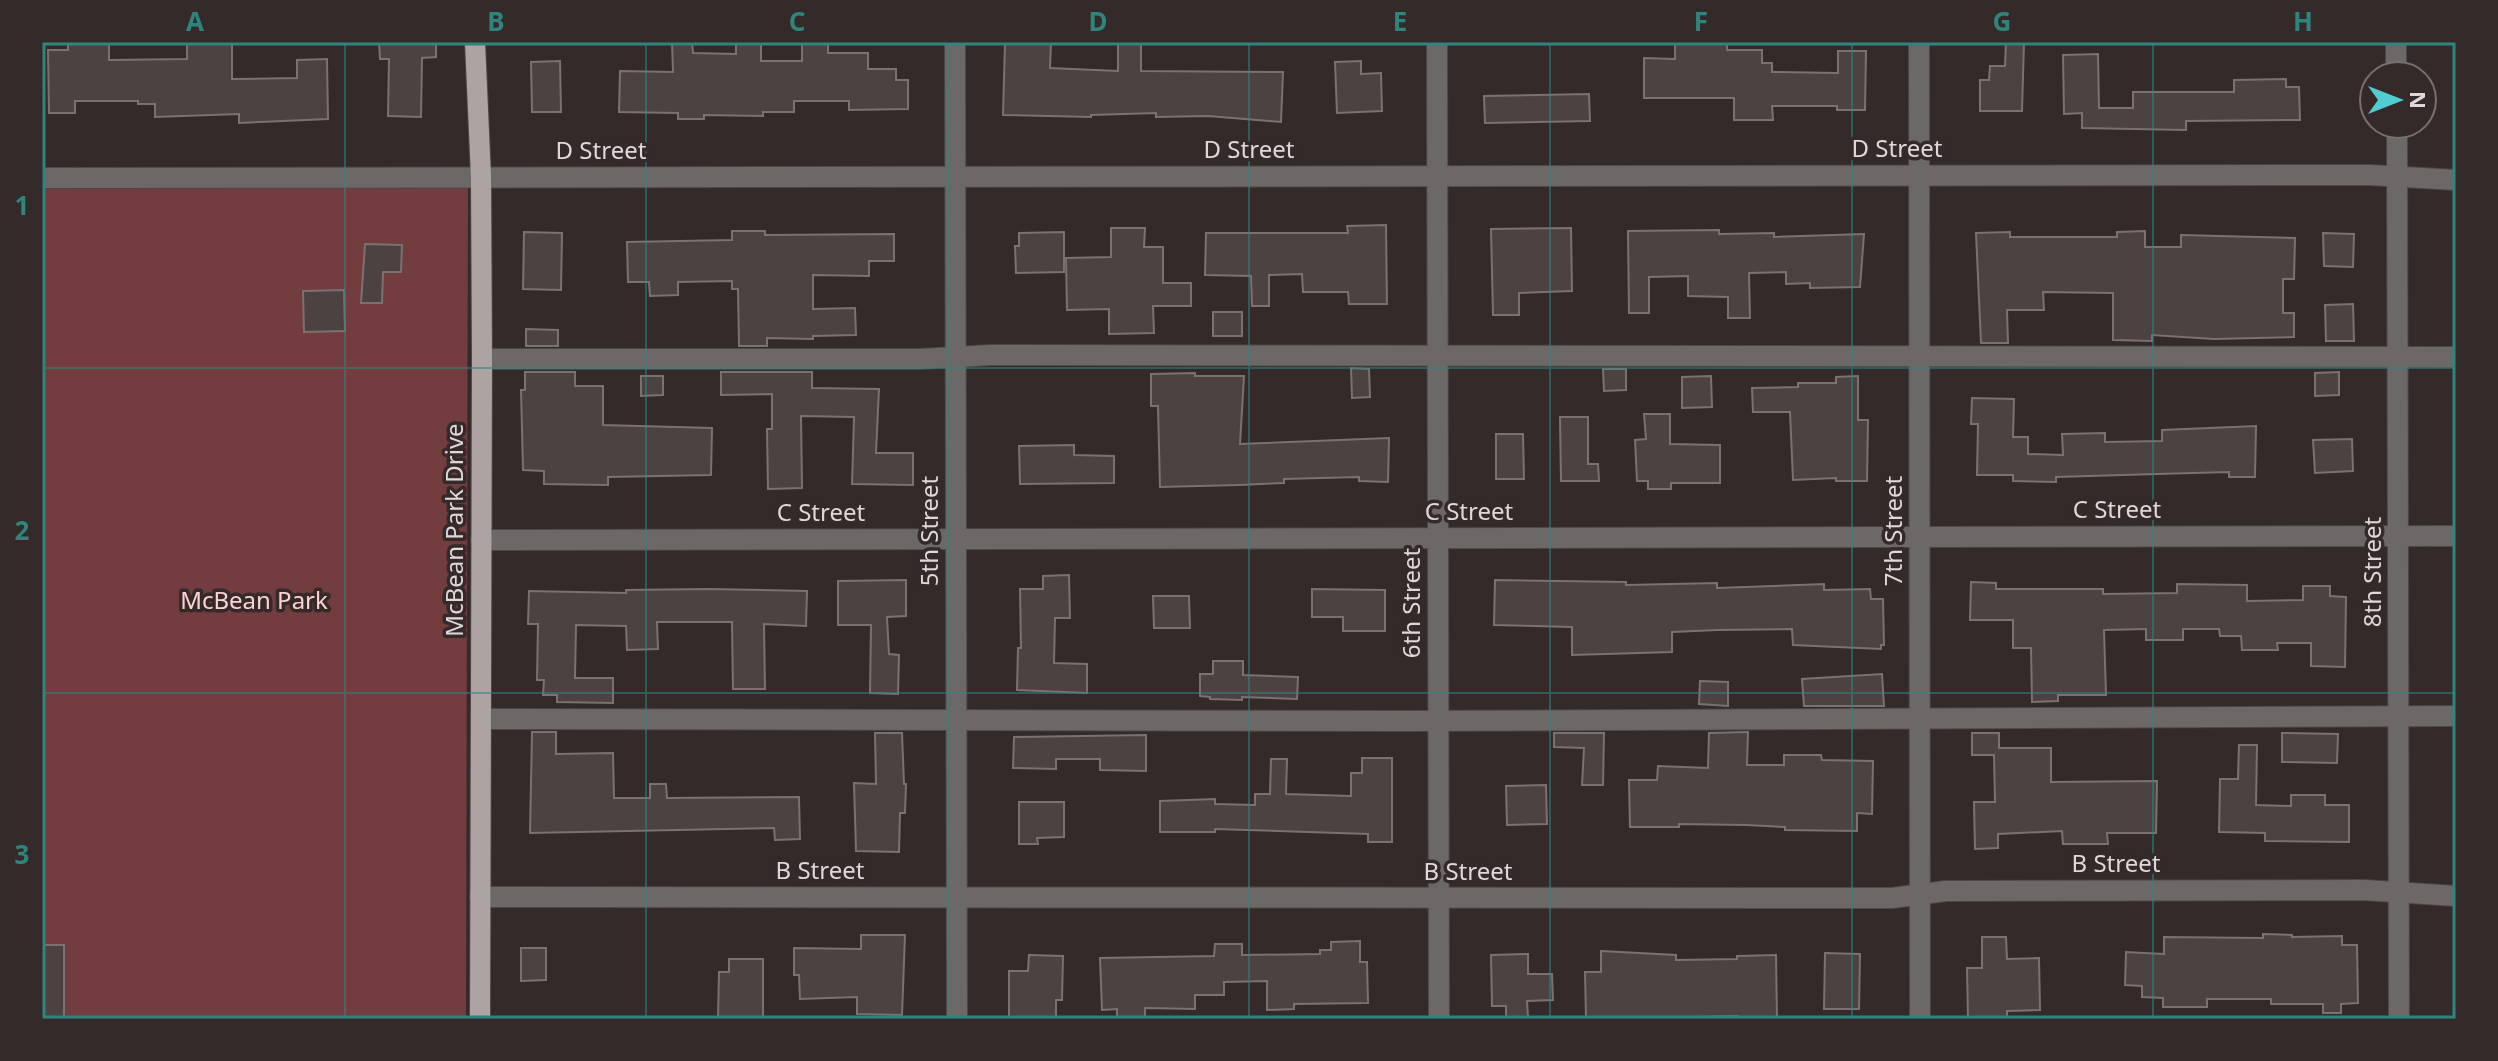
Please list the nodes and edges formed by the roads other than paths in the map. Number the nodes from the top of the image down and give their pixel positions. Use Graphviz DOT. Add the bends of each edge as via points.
graph roads {
  1 [pos="475,42"];
  2 [pos="955,42"];
  3 [pos="1437,42"];
  4 [pos="1919,42"];
  5 [pos="2397,140"];
  6 [pos="1919,175"];
  7 [pos="1437,176"];
  8 [pos="481,177"];
  9 [pos="955,177"];
  10 [pos="2398,177"];
  11 [pos="42,178"];
  12 [pos="2456,180"];
  13 [pos="1437,355"];
  14 [pos="956,357"];
  15 [pos="2398,357"];
  16 [pos="2456,357"];
  17 [pos="1919,358"];
  18 [pos="482,359"];
  19 [pos="1920,536"];
  20 [pos="2399,536"];
  21 [pos="2456,536"];
  22 [pos="1438,537"];
  23 [pos="956,538"];
  24 [pos="481,540"];
  25 [pos="2399,716"];
  26 [pos="2456,716"];
  27 [pos="1920,717"];
  28 [pos="481,719"];
  29 [pos="956,719"];
  30 [pos="1438,720"];
  31 [pos="2399,893"];
  32 [pos="1920,894"];
  33 [pos="2456,896"];
  34 [pos="480,897"];
  35 [pos="956,897"];
  36 [pos="1438,898"];
  37 [pos="480,1019"];
  38 [pos="957,1019"];
  39 [pos="1439,1019"];
  40 [pos="1920,1019"];
  41 [pos="2399,1019"];
  1 -- 8 [label="main road, McBean Park Drive"];
  2 -- 9 [label="street, 5th Street"];
  3 -- 7 [label="street, 6th Street"];
  4 -- 6 [label="street, 7th Street"];
  5 -- 10 [label="street, 8th Street"];
  6 -- 7 [label="street, D Street"];
  6 -- 10 [label="street, D Street"];
  6 -- 17 [label="street, 7th Street"];
  7 -- 9 [label="street, D Street"];
  7 -- 13 [label="street, 6th Street"];
  8 -- 9 [label="street, D Street"];
  8 -- 11 [label="street, D Street"];
  8 -- 18 [label="main road, McBean Park Drive"];
  9 -- 14 [label="street, 5th Street"];
  10 -- 12 [label="street, D Street"];
  10 -- 15 [label="street, 8th Street"];
  13 -- 14 [label="street"];
  13 -- 17 [label="street"];
  13 -- 22 [label="street, 6th Street"];
  14 -- 18 [label="street"];
  14 -- 23 [label="street, 5th Street"];
  15 -- 16 [label="street"];
  15 -- 17 [label="street"];
  15 -- 20 [label="street, 8th Street"];
  17 -- 19 [label="street, 7th Street"];
  18 -- 24 [label="main road, McBean Park Drive"];
  19 -- 20 [label="street, C Street"];
  19 -- 22 [label="street, C Street"];
  19 -- 27 [label="street, 7th Street"];
  20 -- 21 [label="street, C Street"];
  20 -- 25 [label="street, 8th Street"];
  22 -- 23 [label="street, C Street"];
  22 -- 30 [label="street, 6th Street"];
  23 -- 24 [label="street, C Street"];
  23 -- 29 [label="street, 5th Street"];
  24 -- 28 [label="main road, McBean Park Drive"];
  25 -- 26 [label="street"];
  25 -- 27 [label="street"];
  25 -- 31 [label="street, 8th Street"];
  27 -- 30 [label="street"];
  27 -- 32 [label="street, 7th Street"];
  28 -- 29 [label="street"];
  28 -- 34 [label="main road, McBean Park Drive"];
  29 -- 30 [label="street"];
  29 -- 35 [label="street, 5th Street"];
  30 -- 36 [label="street, 6th Street"];
  31 -- 32 [label="street, B Street"];
  31 -- 33 [label="street, B Street"];
  31 -- 41 [label="street, 8th Street"];
  32 -- 36 [label="street, B Street"];
  32 -- 40 [label="street, 7th Street"];
  34 -- 35 [label="street, B Street"];
  34 -- 37 [label="main road, McBean Park Drive"];
  35 -- 36 [label="street, B Street"];
  35 -- 38 [label="street, 5th Street"];
  36 -- 39 [label="street, 6th Street"];
}
